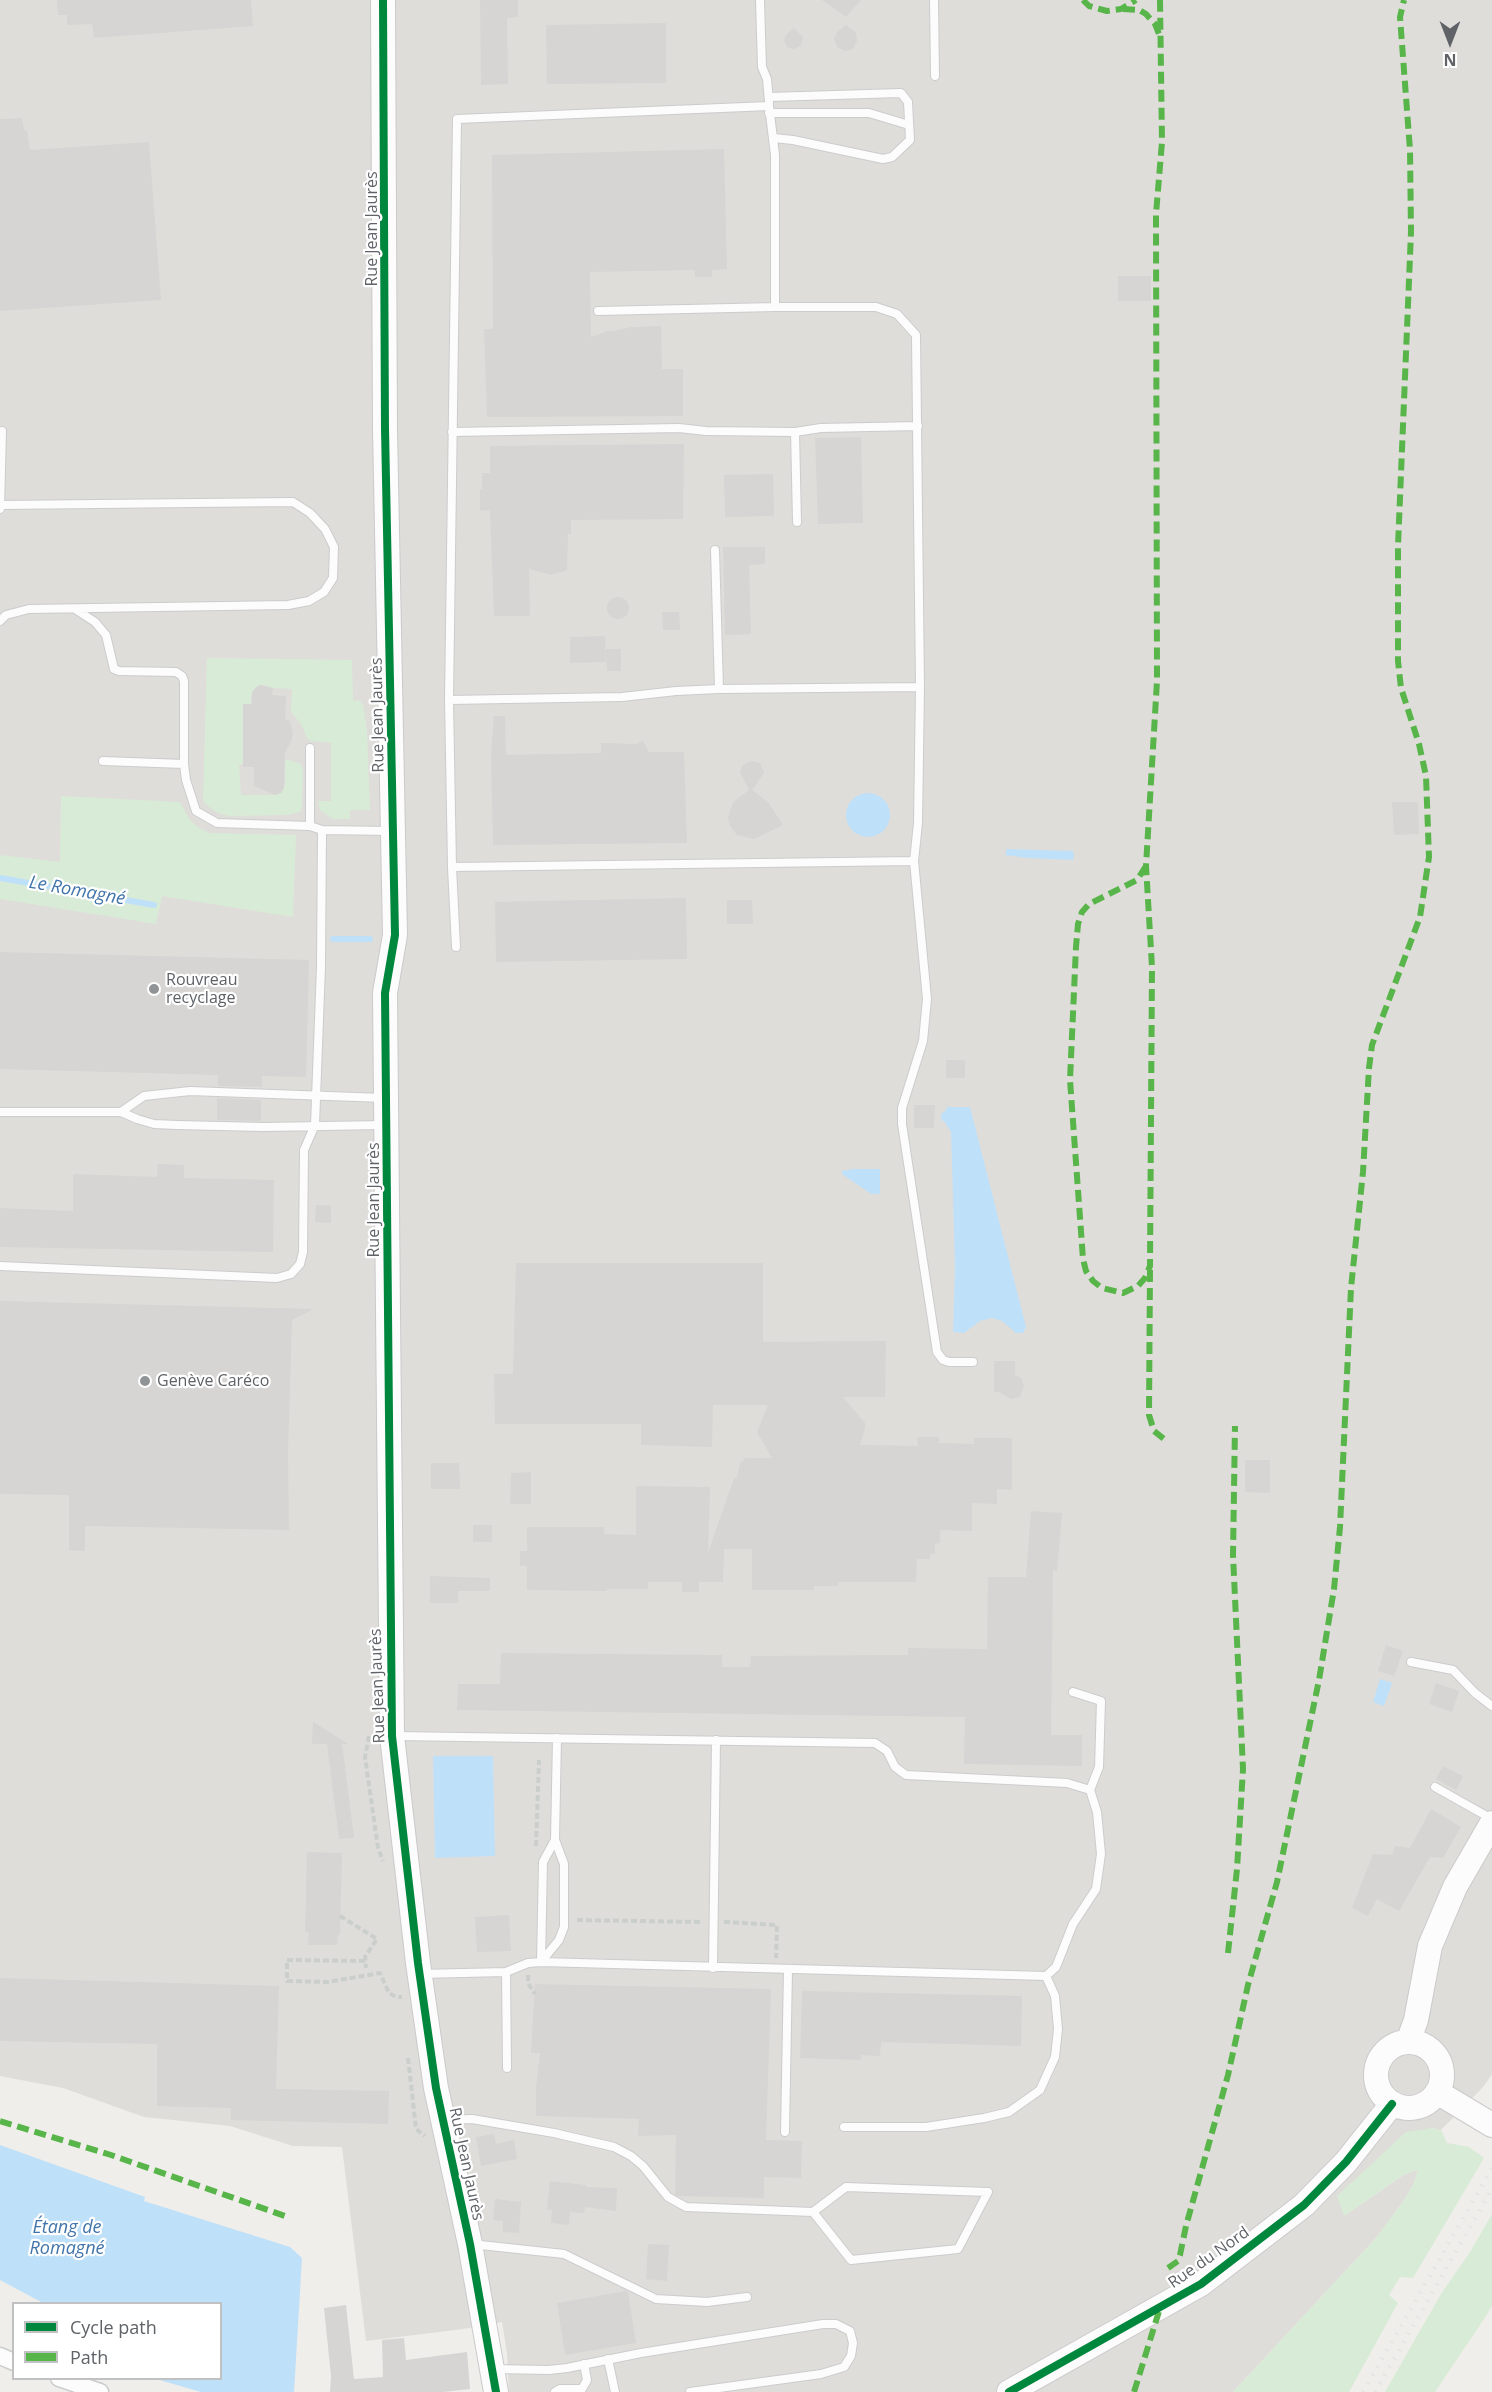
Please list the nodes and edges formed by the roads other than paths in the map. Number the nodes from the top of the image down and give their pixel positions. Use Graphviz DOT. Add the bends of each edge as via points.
graph roads {
  1 [pos="383,0"];
  2 [pos="760,0"];
  3 [pos="934,0"];
  4 [pos="935,76"];
  5 [pos="769,105"];
  6 [pos="909,125"];
  7 [pos="774,138"];
  8 [pos="775,307"];
  9 [pos="598,311"];
  10 [pos="918,426"];
  11 [pos="2,431"];
  12 [pos="452,432"];
  13 [pos="795,432"];
  14 [pos="0,507"];
  15 [pos="796,522"];
  16 [pos="715,550"];
  17 [pos="75,609"];
  18 [pos="0,621"];
  19 [pos="920,687"];
  20 [pos="719,689"];
  21 [pos="449,700"];
  22 [pos="310,748"];
  23 [pos="103,761"];
  24 [pos="184,764"];
  25 [pos="310,826"];
  26 [pos="322,830"];
  27 [pos="393,831"];
  28 [pos="914,861"];
  29 [pos="452,867"];
  30 [pos="456,947"];
  31 [pos="316,1096"];
  32 [pos="387,1098"];
  33 [pos="0,1112"];
  34 [pos="122,1112"];
  35 [pos="315,1125"];
  36 [pos="387,1125"];
  37 [pos="0,1266"];
  38 [pos="973,1362"];
  39 [pos="1411,1662"];
  40 [pos="1073,1692"];
  41 [pos="1492,1706"];
  42 [pos="392,1736"];
  43 [pos="556,1738"];
  44 [pos="716,1740"];
  45 [pos="1435,1787"];
  46 [pos="1090,1790"];
  47 [pos="1492,1821"];
  48 [pos="555,1840"];
  49 [pos="542,1962"];
  50 [pos="712,1968"];
  51 [pos="788,1970"];
  52 [pos="506,1972"];
  53 [pos="420,1974"];
  54 [pos="1046,1976"];
  55 [pos="1408,2042"];
  56 [pos="507,2068"];
  57 [pos="1437,2092"];
  58 [pos="1392,2104"];
  59 [pos="442,2121"];
  60 [pos="1488,2122"];
  61 [pos="844,2127"];
  62 [pos="785,2132"];
  63 [pos="813,2212"];
  64 [pos="470,2244"];
  65 [pos="747,2297"];
  66 [pos="608,2359"];
  67 [pos="584,2364"];
  68 [pos="62,2380"];
  69 [pos="490,2382"];
  70 [pos="100,2392"];
  71 [pos="555,2392"];
  72 [pos="615,2392"];
  73 [pos="690,2392"];
  74 [pos="1009,2392"];
  1 -- 27 [label="street, Rue Jean Jaurès" via="385,429"];
  2 -- 5 [label="lane" via="762,67"];
  3 -- 4 [label="lane"];
  5 -- 6 [label="lane" via="869,113"];
  5 -- 6 [label="lane" via="901,93 908,102"];
  5 -- 7 [label="lane"];
  5 -- 12 [label="lane" via="457,119"];
  6 -- 7 [label="lane" via="910,140 892,157 883,159"];
  7 -- 8 [label="lane"];
  8 -- 9 [label="lane"];
  8 -- 10 [label="lane" via="876,307 897,314 916,335"];
  10 -- 13 [label="lane"];
  10 -- 19 [label="lane"];
  11 -- 14 [label="lane"];
  12 -- 13 [label="lane" via="679,428"];
  12 -- 21 [label="lane"];
  13 -- 15 [label="lane"];
  14 -- 17 [label="lane" via="292,502 310,513 334,547 333,578 324,592 309,601 288,605"];
  16 -- 20 [label="lane"];
  17 -- 18 [label="lane" via="29,609 6,615"];
  17 -- 24 [label="lane" via="106,635 114,669 176,672 182,676"];
  19 -- 20 [label="lane"];
  19 -- 28 [label="lane"];
  20 -- 21 [label="lane" via="622,697"];
  21 -- 29 [label="lane"];
  22 -- 25 [label="lane"];
  23 -- 24 [label="lane"];
  24 -- 25 [label="lane" via="192,801 206,818 217,823"];
  25 -- 26 [label="lane"];
  26 -- 27 [label="lane"];
  26 -- 31 [label="lane"];
  27 -- 32 [label="street, Rue Jean Jaurès" via="395,935 385,993"];
  28 -- 29 [label="lane"];
  28 -- 38 [label="lane" via="926,1023 902,1108 902,1124 937,1352 949,1362"];
  29 -- 30 [label="lane"];
  31 -- 32 [label="lane"];
  31 -- 34 [label="lane" via="164,1093 144,1096"];
  31 -- 35 [label="lane"];
  32 -- 36 [label="street, Rue Jean Jaurès"];
  33 -- 34 [label="lane"];
  34 -- 35 [label="lane" via="154,1124"];
  35 -- 36 [label="lane"];
  35 -- 37 [label="lane" via="304,1150 303,1252 300,1264 291,1274 277,1278"];
  36 -- 42 [label="street, Rue Jean Jaurès"];
  39 -- 41 [label="lane" via="1453,1670"];
  40 -- 46 [label="lane" via="1101,1701 1100,1767"];
  42 -- 43 [label="lane"];
  42 -- 53 [label="street, Rue Jean Jaurès"];
  43 -- 44 [label="lane"];
  43 -- 48 [label="lane"];
  44 -- 46 [label="lane" via="875,1743 887,1751 895,1767 906,1775 1067,1783"];
  44 -- 50 [label="lane"];
  45 -- 47 [label="lane"];
  46 -- 54 [label="lane" via="1097,1812 1101,1854 1096,1889 1073,1924 1056,1967"];
  47 -- 55 [label="street" via="1455,1887 1430,1946"];
  48 -- 49 [label="lane" via="543,1862"];
  48 -- 49 [label="lane" via="564,1863 564,1926 559,1940"];
  49 -- 50 [label="lane"];
  49 -- 52 [label="lane"];
  50 -- 51 [label="lane"];
  51 -- 54 [label="lane"];
  51 -- 62 [label="lane"];
  52 -- 53 [label="lane"];
  52 -- 56 [label="lane"];
  53 -- 59 [label="street, Rue Jean Jaurès"];
  54 -- 61 [label="lane" via="1055,1996 1058,2029 1055,2057 1040,2090 1009,2112 984,2118 926,2127"];
  55 -- 57 [label="street" via="1422,2044 1441,2065 1442,2079"];
  55 -- 58 [label="street" via="1386,2050 1375,2072 1377,2085"];
  57 -- 58 [label="street" via="1417,2107"];
  57 -- 60 [label="street"];
  58 -- 74 [label="street, Rue du Nord" via="1346,2162 1304,2205 1201,2284"];
  59 -- 63 [label="lane" via="472,2119 614,2147 637,2161 668,2197 686,2207"];
  59 -- 64 [label="street, Rue Jean Jaurès"];
  63 -- 63 [label="lane" via="846,2187 988,2192 958,2249 851,2260"];
  64 -- 65 [label="lane" via="564,2254 656,2299 706,2302"];
  64 -- 69 [label="street, Rue Jean Jaurès"];
  66 -- 67 [label="lane"];
  66 -- 72 [label="lane"];
  66 -- 73 [label="lane" via="823,2324 836,2324 850,2331 851,2356 844,2367 821,2374"];
  67 -- 69 [label="lane"];
  67 -- 71 [label="lane" via="587,2380 582,2389"];
  68 -- 70 [label="street"];
}
